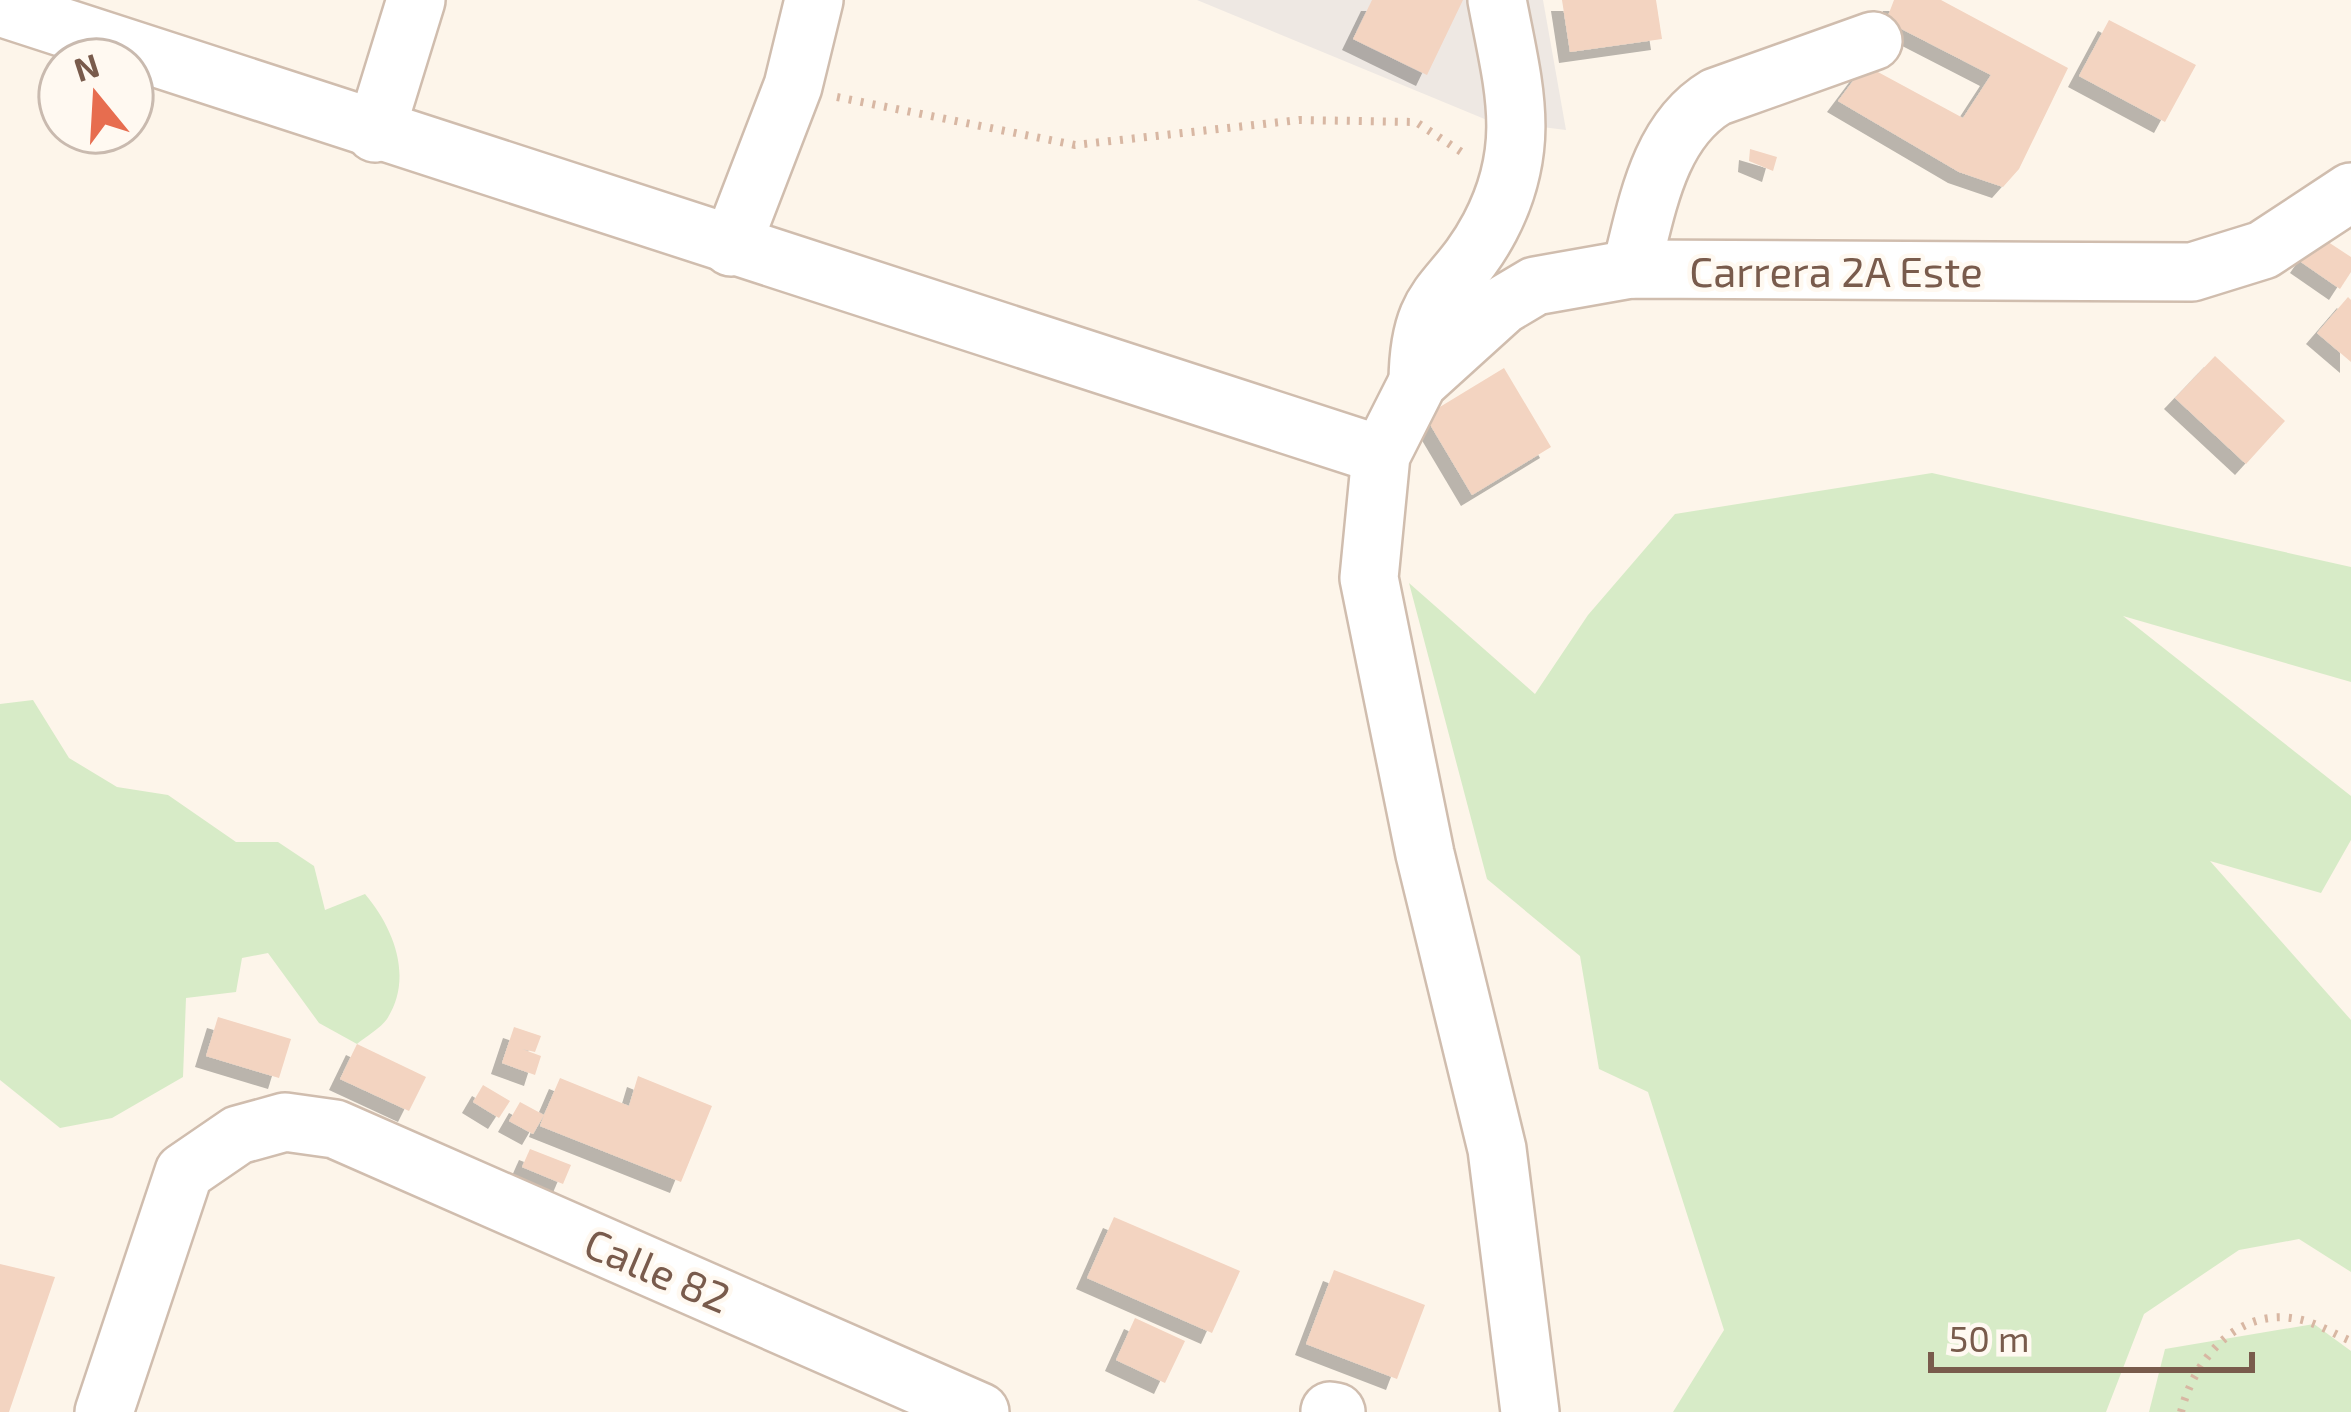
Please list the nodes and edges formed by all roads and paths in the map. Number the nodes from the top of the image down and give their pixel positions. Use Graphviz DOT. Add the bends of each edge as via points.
graph roads {
  1 [pos="416,0"];
  2 [pos="814,0"];
  3 [pos="1497,0"];
  4 [pos="0,7"];
  5 [pos="1873,41"];
  6 [pos="793,86"];
  7 [pos="375,133"];
  8 [pos="1507,182"];
  9 [pos="2351,192"];
  10 [pos="731,247"];
  11 [pos="1631,269"];
  12 [pos="1418,382"];
  13 [pos="1381,455"];
  14 [pos="2351,1341"];
  15 [pos="104,1412"];
  16 [pos="980,1412"];
  17 [pos="1530,1412"];
  18 [pos="2181,1412"];
  1 -- 7 [label="street"];
  2 -- 6 [label="street"];
  3 -- 8 [label="street" via="1520,124"];
  4 -- 7 [label="street"];
  5 -- 11 [label="street" via="1694,111 1652,191"];
  6 -- 8 [label="path" via="1075,145 1299,120 1416,122"];
  6 -- 10 [label="street"];
  7 -- 10 [label="street"];
  8 -- 12 [label="street" via="1489,229 1424,316"];
  9 -- 11 [label="street, Carrera 2A Este" via="2263,250 2192,272"];
  10 -- 13 [label="street"];
  11 -- 12 [label="street, Carrera 2A Este" via="1535,286"];
  12 -- 13 [label="street, Carrera 2A Este"];
  13 -- 17 [label="street" via="1370,578 1425,854 1497,1150"];
  14 -- 18 [label="path" via="2298,1319 2235,1328 2205,1357"];
  15 -- 16 [label="street, Calle 82" via="184,1172 238,1136 285,1122 335,1129"];
}
